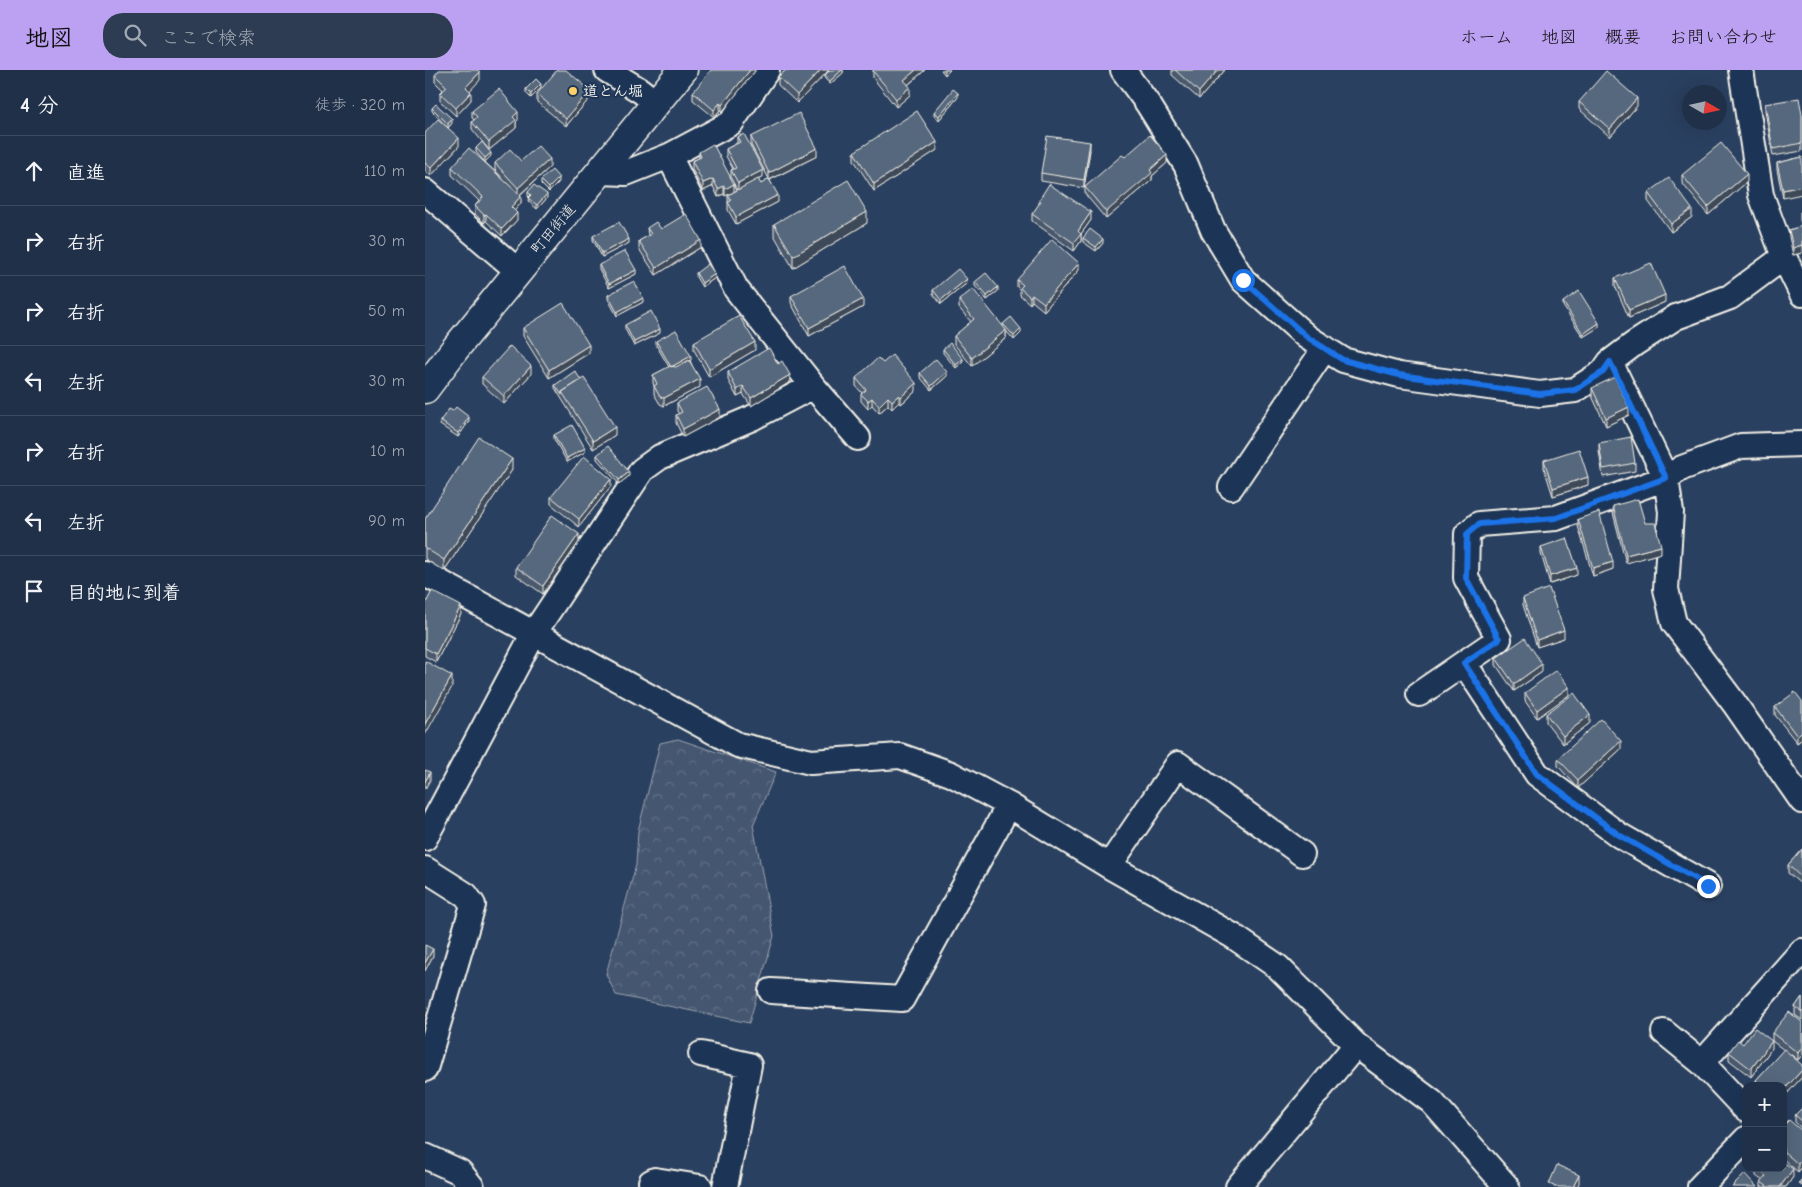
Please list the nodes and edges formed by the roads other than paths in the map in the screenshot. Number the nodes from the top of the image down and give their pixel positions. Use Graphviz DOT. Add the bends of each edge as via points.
graph roads {
  1 [pos="607,70"];
  2 [pos="683,70"];
  3 [pos="767,70"];
  4 [pos="1123,70"];
  5 [pos="1741,70"];
  6 [pos="656,103"];
  7 [pos="669,156"];
  8 [pos="600,172"];
  9 [pos="425,191"];
  10 [pos="1784,257"];
  11 [pos="518,271"];
  12 [pos="1802,294"];
  13 [pos="1325,348"];
  14 [pos="1610,362"];
  15 [pos="813,386"];
  16 [pos="425,389"];
  17 [pos="858,438"];
  18 [pos="1802,444"];
  19 [pos="1666,478"];
  20 [pos="1231,487"];
  21 [pos="425,574"];
  22 [pos="534,633"];
  23 [pos="1464,663"];
  24 [pos="1419,694"];
  25 [pos="1802,801"];
  26 [pos="1009,805"];
  27 [pos="425,838"];
  28 [pos="1302,854"];
  29 [pos="1109,866"];
  30 [pos="425,869"];
  31 [pos="1708,886"];
  32 [pos="1802,951"];
  33 [pos="771,991"];
  34 [pos="1664,1032"];
  35 [pos="1356,1045"];
  36 [pos="701,1054"];
  37 [pos="1702,1062"];
  38 [pos="425,1068"];
  39 [pos="1742,1106"];
  40 [pos="1742,1143"];
  41 [pos="425,1156"];
  42 [pos="651,1182"];
  43 [pos="472,1187"];
  44 [pos="700,1187"];
  45 [pos="725,1187"];
  46 [pos="1237,1187"];
  47 [pos="1507,1187"];
  48 [pos="1699,1187"];
  1 -- 6 [label="street"];
  2 -- 6 [label="main road, 町田街道"];
  3 -- 7 [label="street" via="731,122"];
  4 -- 13 [label="street" via="1186,165 1213,230 1243,280 1307,337"];
  5 -- 10 [label="street" via="1761,195"];
  6 -- 8 [label="main road, 町田街道"];
  7 -- 8 [label="street" via="626,174"];
  7 -- 15 [label="street" via="736,289"];
  8 -- 11 [label="main road, 町田街道"];
  9 -- 11 [label="street"];
  10 -- 12 [label="street"];
  10 -- 14 [label="street" via="1729,297 1676,317"];
  11 -- 16 [label="main road, 町田街道"];
  13 -- 14 [label="street" via="1343,360 1399,375 1540,394 1575,390 1603,372"];
  13 -- 20 [label="street"];
  14 -- 19 [label="street"];
  15 -- 17 [label="street"];
  15 -- 22 [label="street" via="752,418 660,457 642,470"];
  18 -- 19 [label="street" via="1741,446 1682,468"];
  19 -- 23 [label="street" via="1556,518 1479,524 1467,534 1466,578 1499,639"];
  19 -- 25 [label="street" via="1671,512 1666,589 1674,623"];
  21 -- 22 [label="street"];
  22 -- 26 [label="street" via="738,745 811,762 900,756 951,774"];
  22 -- 27 [label="street"];
  23 -- 24 [label="street"];
  23 -- 31 [label="street" via="1537,774 1619,835"];
  26 -- 29 [label="street"];
  26 -- 33 [label="street" via="902,999"];
  28 -- 29 [label="street" via="1178,764"];
  29 -- 35 [label="street" via="1233,936 1278,967"];
  30 -- 38 [label="street" via="467,895 473,905"];
  32 -- 37 [label="street"];
  34 -- 37 [label="street"];
  35 -- 46 [label="street"];
  35 -- 47 [label="street" via="1432,1102"];
  36 -- 45 [label="street" via="749,1065"];
  37 -- 39 [label="street"];
  40 -- 48 [label="street"];
  41 -- 43 [label="street" via="460,1172"];
  42 -- 44 [label="street"];
}
